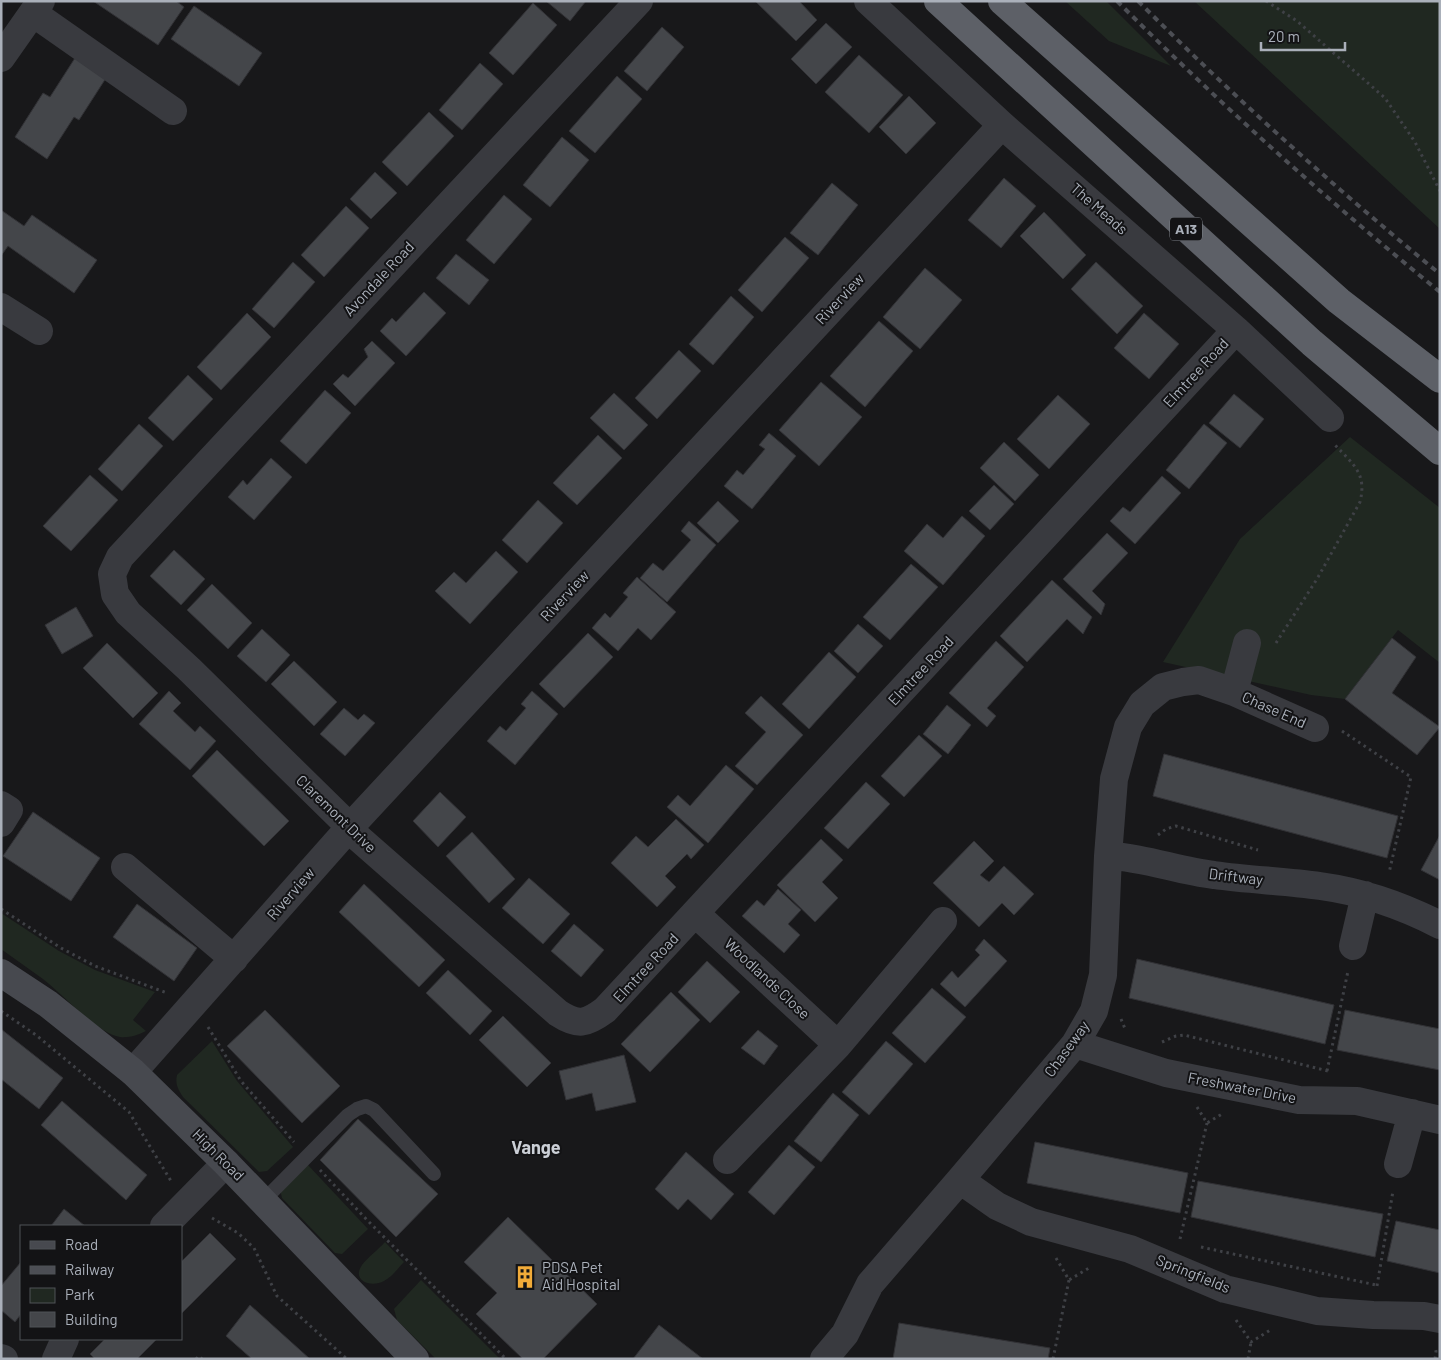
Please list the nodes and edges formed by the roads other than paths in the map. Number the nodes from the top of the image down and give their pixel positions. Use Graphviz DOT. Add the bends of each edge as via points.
graph roads {
  1 [pos="639,1"];
  2 [pos="868,1"];
  3 [pos="938,1"];
  4 [pos="1002,1"];
  5 [pos="37,7"];
  6 [pos="1,58"];
  7 [pos="173,112"];
  8 [pos="1002,125"];
  9 [pos="1,307"];
  10 [pos="1236,330"];
  11 [pos="39,332"];
  12 [pos="1440,379"];
  13 [pos="1330,418"];
  14 [pos="1440,451"];
  15 [pos="120,557"];
  16 [pos="1247,643"];
  17 [pos="1199,680"];
  18 [pos="1234,692"];
  19 [pos="1314,728"];
  20 [pos="1,805"];
  21 [pos="1,823"];
  22 [pos="350,827"];
  23 [pos="1108,856"];
  24 [pos="125,866"];
  25 [pos="1365,895"];
  26 [pos="696,914"];
  27 [pos="943,921"];
  28 [pos="1440,925"];
  29 [pos="1353,946"];
  30 [pos="234,959"];
  31 [pos="1,973"];
  32 [pos="605,1010"];
  33 [pos="1075,1044"];
  34 [pos="838,1045"];
  35 [pos="133,1072"];
  36 [pos="1412,1113"];
  37 [pos="1440,1120"];
  38 [pos="727,1160"];
  39 [pos="226,1163"];
  40 [pos="1398,1164"];
  41 [pos="434,1174"];
  42 [pos="960,1180"];
  43 [pos="263,1201"];
  44 [pos="165,1225"];
  45 [pos="1437,1332"];
  46 [pos="64,1340"];
  47 [pos="56,1359"];
  48 [pos="415,1359"];
  49 [pos="824,1359"];
  1 -- 15 [label="street, Avondale Road"];
  2 -- 8 [label="street, The Meads"];
  3 -- 14 [label="highway, A13" via="1291,324"];
  4 -- 12 [label="highway" via="1332,294"];
  5 -- 6 [label="street"];
  5 -- 7 [label="street"];
  8 -- 10 [label="street, The Meads"];
  8 -- 22 [label="street, Riverview"];
  9 -- 11 [label="street"];
  10 -- 13 [label="street, The Meads"];
  10 -- 26 [label="street, Elmtree Road"];
  15 -- 22 [label="street, Claremont Drive" via="112,574 115,594 128,613"];
  16 -- 18 [label="street, Chase End"];
  17 -- 18 [label="street, Chase End"];
  17 -- 23 [label="street, Chaseway" via="1163,688 1142,704 1128,728 1114,779"];
  18 -- 19 [label="street, Chase End"];
  20 -- 21 [label="street" via="9,810"];
  22 -- 30 [label="street, Riverview"];
  22 -- 32 [label="street, Claremont Drive" via="362,842 558,1013 581,1023"];
  23 -- 25 [label="street, Driftway" via="1133,858 1212,875 1321,886"];
  23 -- 33 [label="street, Chaseway" via="1103,975 1094,1011"];
  24 -- 30 [label="street"];
  25 -- 28 [label="street, Driftway" via="1407,908"];
  25 -- 29 [label="street"];
  26 -- 32 [label="street, Elmtree Road"];
  26 -- 34 [label="street, Woodlands Close"];
  27 -- 34 [label="street"];
  30 -- 35 [label="street, Riverview"];
  31 -- 35 [label="main road, High Road" via="48,1004"];
  33 -- 36 [label="street, Freshwater Drive" via="1166,1073 1280,1097 1357,1100"];
  33 -- 42 [label="street, Chaseway"];
  34 -- 38 [label="street"];
  35 -- 39 [label="main road, High Road"];
  36 -- 37 [label="street, Freshwater Drive"];
  36 -- 40 [label="street"];
  39 -- 43 [label="main road, High Road"];
  39 -- 44 [label="street"];
  41 -- 43 [label="lane" via="374,1110 366,1106 348,1115"];
  42 -- 45 [label="street, Springfields" via="998,1206 1031,1222 1130,1249 1225,1289 1317,1310 1424,1316"];
  42 -- 49 [label="street, Chaseway" via="870,1284 845,1334"];
  43 -- 48 [label="main road, High Road"];
  46 -- 47 [label="street"];
}
